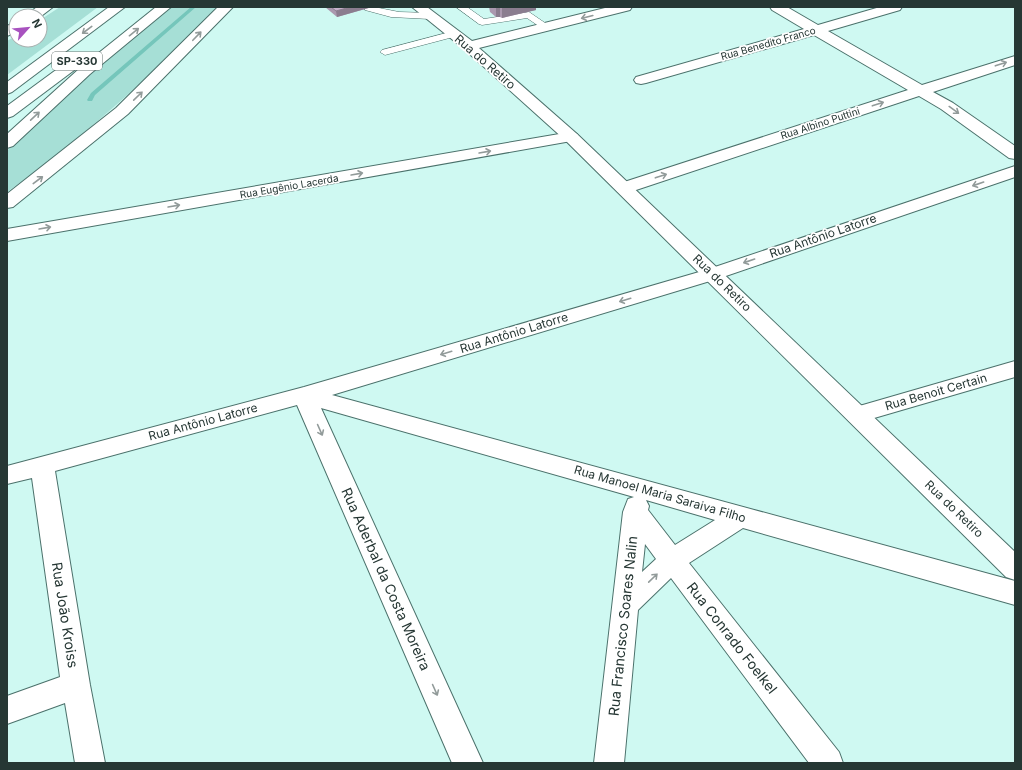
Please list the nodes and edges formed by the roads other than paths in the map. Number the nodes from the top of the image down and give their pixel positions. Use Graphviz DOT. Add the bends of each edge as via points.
graph roads {
  1 [pos="118,7"];
  2 [pos="145,7"];
  3 [pos="164,7"];
  4 [pos="226,7"];
  5 [pos="419,7"];
  6 [pos="461,7"];
  7 [pos="625,7"];
  8 [pos="777,7"];
  9 [pos="895,7"];
  10 [pos="368,8"];
  11 [pos="430,16"];
  12 [pos="546,27"];
  13 [pos="816,29"];
  14 [pos="461,40"];
  15 [pos="385,52"];
  16 [pos="1015,60"];
  17 [pos="641,80"];
  18 [pos="7,89"];
  19 [pos="921,90"];
  20 [pos="7,114"];
  21 [pos="571,137"];
  22 [pos="7,143"];
  23 [pos="1015,154"];
  24 [pos="1015,171"];
  25 [pos="624,188"];
  26 [pos="7,203"];
  27 [pos="10,236"];
  28 [pos="713,274"];
  29 [pos="1015,368"];
  30 [pos="304,395"];
  31 [pos="857,415"];
  32 [pos="42,466"];
  33 [pos="7,475"];
  34 [pos="639,501"];
  35 [pos="740,517"];
  36 [pos="672,560"];
  37 [pos="1015,569"];
  38 [pos="1015,593"];
  39 [pos="625,605"];
  40 [pos="76,685"];
  41 [pos="7,710"];
  42 [pos="90,763"];
  43 [pos="468,763"];
  44 [pos="609,763"];
  45 [pos="828,763"];
  1 -- 18 [label="main road, SP-330, one-way"];
  2 -- 20 [label="main road, SP-330"];
  22 -- 3 [label="main road, one-way" via="86,71"];
  26 -- 4 [label="main road, one-way" via="122,112"];
  5 -- 11 [label="main road, Rua do Retiro"];
  6 -- 12 [label="lane" via="482,22 529,15"];
  7 -- 12 [label="main road, one-way"];
  8 -- 13 [label="main road"];
  9 -- 13 [label="main road, Rua Benedito Franco"];
  10 -- 11 [label="lane" via="391,15"];
  11 -- 14 [label="main road, Rua do Retiro"];
  12 -- 14 [label="main road"];
  13 -- 17 [label="main road, Rua Benedito Franco"];
  13 -- 19 [label="main road"];
  14 -- 15 [label="lane"];
  14 -- 21 [label="main road, Rua do Retiro"];
  19 -- 16 [label="main road, Rua Albino Puttini, one-way"];
  19 -- 23 [label="main road, one-way"];
  25 -- 19 [label="main road, Rua Albino Puttini, one-way"];
  21 -- 25 [label="main road, Rua do Retiro"];
  27 -- 21 [label="main road, Rua Eugênio Lacerda, one-way"];
  24 -- 28 [label="main road, Rua Antônio Latorre, one-way"];
  25 -- 28 [label="main road, Rua do Retiro"];
  28 -- 30 [label="main road, Rua Antônio Latorre, one-way"];
  28 -- 31 [label="main road, Rua do Retiro"];
  29 -- 31 [label="main road, Rua Benoit Certain"];
  30 -- 32 [label="main road, Rua Antônio Latorre"];
  30 -- 34 [label="main road, Rua Manoel Maria Saraiva Filho"];
  30 -- 43 [label="main road, Rua Aderbal da Costa Moreira, one-way"];
  31 -- 37 [label="main road, Rua do Retiro"];
  32 -- 33 [label="main road, Rua Antônio Latorre"];
  32 -- 40 [label="main road, Rua João Kroiss"];
  34 -- 35 [label="main road, Rua Manoel Maria Saraiva Filho"];
  34 -- 36 [label="main road, Rua Conrado Foelkel"];
  34 -- 39 [label="main road, Rua Francisco Soares Nalin"];
  35 -- 36 [label="main road"];
  35 -- 38 [label="main road, Rua Manoel Maria Saraiva Filho"];
  39 -- 36 [label="main road, one-way"];
  36 -- 45 [label="main road, Rua Conrado Foelkel"];
  39 -- 44 [label="main road, Rua Francisco Soares Nalin"];
  40 -- 41 [label="main road"];
  40 -- 42 [label="main road, Rua João Kroiss"];
}
